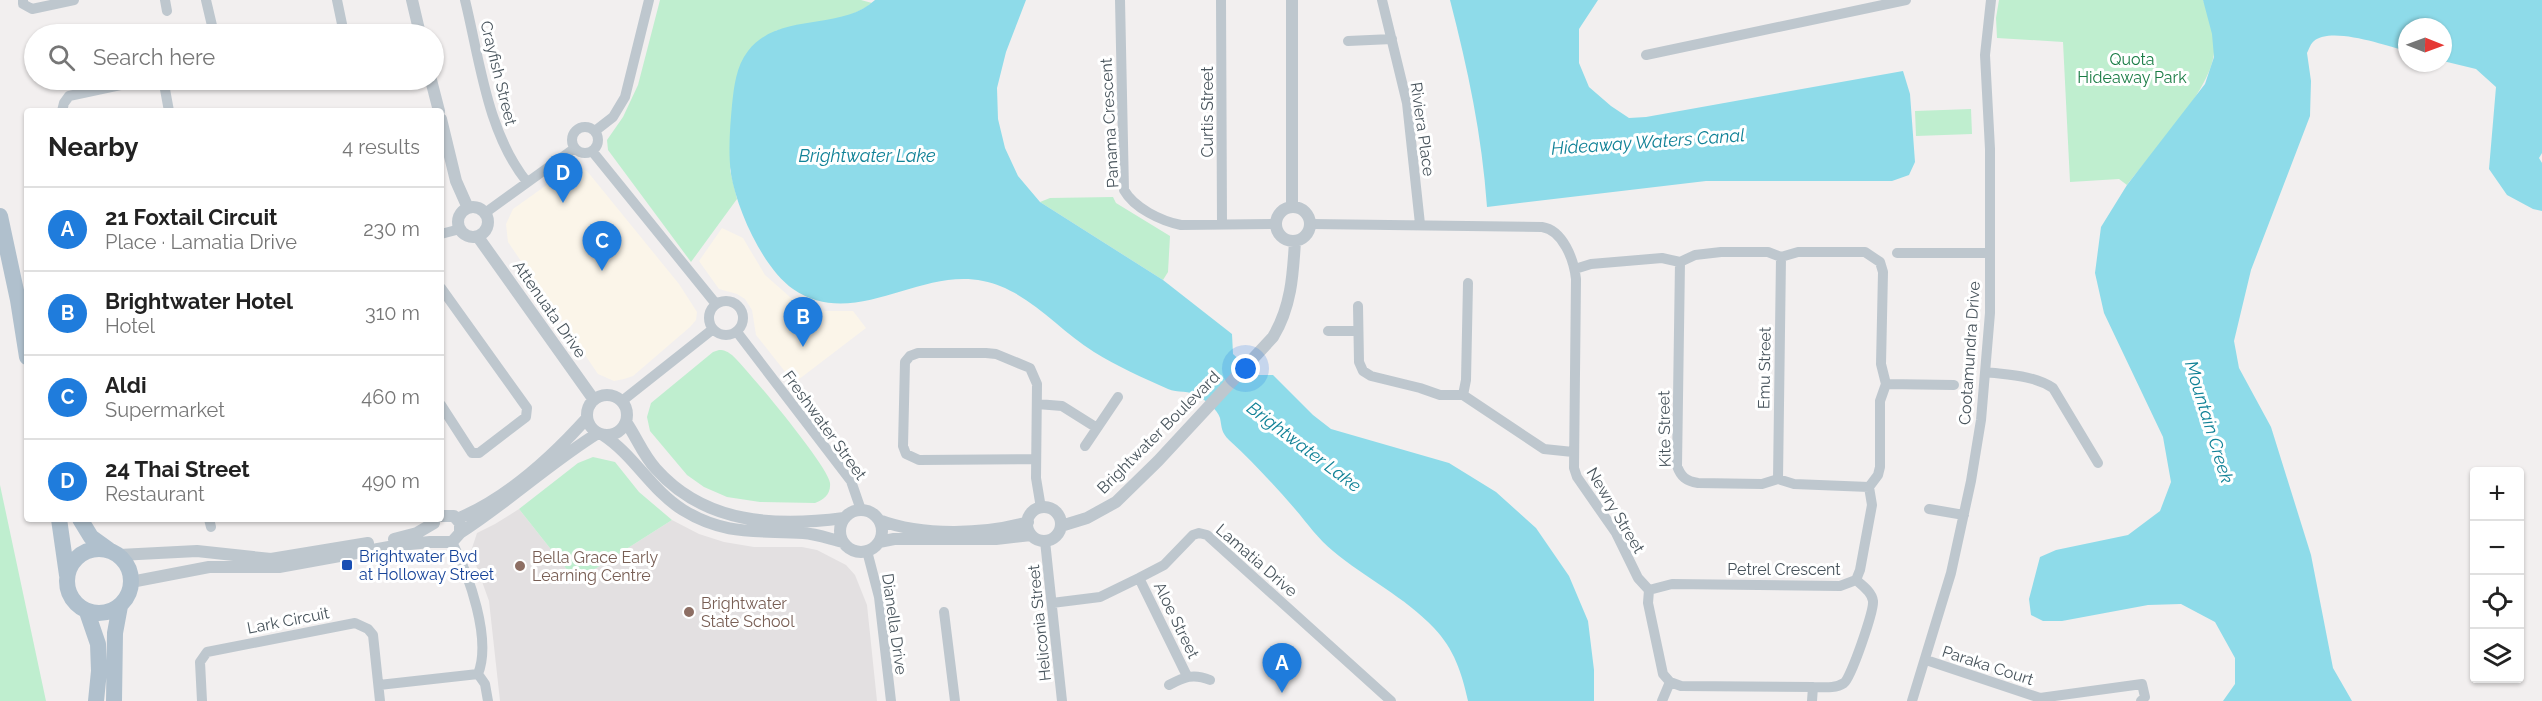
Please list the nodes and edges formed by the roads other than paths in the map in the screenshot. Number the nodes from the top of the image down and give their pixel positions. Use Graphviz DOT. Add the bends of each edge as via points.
graph roads {
  1 [pos="23,0"];
  2 [pos="74,0"];
  3 [pos="206,0"];
  4 [pos="337,0"];
  5 [pos="412,0"];
  6 [pos="465,0"];
  7 [pos="649,0"];
  8 [pos="1120,0"];
  9 [pos="1221,0"];
  10 [pos="1292,0"];
  11 [pos="1382,0"];
  12 [pos="1906,0"];
  13 [pos="1991,0"];
  14 [pos="212,24"];
  15 [pos="342,24"];
  16 [pos="418,24"];
  17 [pos="1392,39"];
  18 [pos="1348,41"];
  19 [pos="1646,55"];
  20 [pos="97,90"];
  21 [pos="166,90"];
  22 [pos="434,90"];
  23 [pos="63,108"];
  24 [pos="169,108"];
  25 [pos="438,108"];
  26 [pos="444,131"];
  27 [pos="595,131"];
  28 [pos="575,148"];
  29 [pos="592,151"];
  30 [pos="527,182"];
  31 [pos="1292,206"];
  32 [pos="468,208"];
  33 [pos="485,213"];
  34 [pos="0,216"];
  35 [pos="1222,224"];
  36 [pos="1276,224"];
  37 [pos="1311,224"];
  38 [pos="1420,224"];
  39 [pos="460,229"];
  40 [pos="444,233"];
  41 [pos="478,237"];
  42 [pos="1296,241"];
  43 [pos="1897,253"];
  44 [pos="1990,253"];
  45 [pos="1781,257"];
  46 [pos="1680,262"];
  47 [pos="1575,269"];
  48 [pos="1468,283"];
  49 [pos="444,292"];
  50 [pos="18,300"];
  51 [pos="716,304"];
  52 [pos="1358,306"];
  53 [pos="24,318"];
  54 [pos="713,329"];
  55 [pos="1328,331"];
  56 [pos="1358,331"];
  57 [pos="737,332"];
  58 [pos="24,338"];
  59 [pos="1986,372"];
  60 [pos="1886,384"];
  61 [pos="1954,386"];
  62 [pos="1463,396"];
  63 [pos="1118,397"];
  64 [pos="594,400"];
  65 [pos="622,401"];
  66 [pos="1037,404"];
  67 [pos="444,410"];
  68 [pos="587,418"];
  69 [pos="626,422"];
  70 [pos="1097,428"];
  71 [pos="600,434"];
  72 [pos="1085,446"];
  73 [pos="1573,452"];
  74 [pos="1036,459"];
  75 [pos="2098,463"];
  76 [pos="1778,479"];
  77 [pos="1869,487"];
  78 [pos="1041,508"];
  79 [pos="1929,509"];
  80 [pos="861,510"];
  81 [pos="1964,514"];
  82 [pos="444,516"];
  83 [pos="844,518"];
  84 [pos="457,519"];
  85 [pos="879,520"];
  86 [pos="59,522"];
  87 [pos="82,522"];
  88 [pos="432,522"];
  89 [pos="436,522"];
  90 [pos="1060,526"];
  91 [pos="1029,528"];
  92 [pos="456,538"];
  93 [pos="439,541"];
  94 [pos="1045,541"];
  95 [pos="843,542"];
  96 [pos="879,542"];
  97 [pos="867,551"];
  98 [pos="114,553"];
  99 [pos="67,576"];
  100 [pos="1140,578"];
  101 [pos="1856,580"];
  102 [pos="131,582"];
  103 [pos="1649,590"];
  104 [pos="1052,603"];
  105 [pos="120,606"];
  106 [pos="87,612"];
  107 [pos="944,612"];
  108 [pos="1926,660"];
  109 [pos="478,674"];
  110 [pos="1187,676"];
  111 [pos="1210,680"];
  112 [pos="1670,682"];
  113 [pos="379,685"];
  114 [pos="1169,685"];
  115 [pos="1813,687"];
  116 [pos="2044,699"];
  117 [pos="96,701"];
  118 [pos="114,701"];
  119 [pos="202,701"];
  120 [pos="380,701"];
  121 [pos="488,701"];
  122 [pos="891,701"];
  123 [pos="955,701"];
  124 [pos="1062,701"];
  125 [pos="1391,701"];
  126 [pos="1662,701"];
  127 [pos="1812,701"];
  128 [pos="1912,701"];
  129 [pos="2141,701"];
  1 -- 2 [label="street" via="32,9"];
  3 -- 14 [label="street"];
  4 -- 15 [label="street"];
  5 -- 16 [label="street"];
  6 -- 30 [label="street, Crayfish Street" via="496,131"];
  7 -- 27 [label="street" via="625,97 613,117"];
  8 -- 35 [label="street, Panama Crescent" via="1124,190 1130,200 1168,223"];
  9 -- 35 [label="street, Curtis Street"];
  10 -- 31 [label="street"];
  11 -- 17 [label="street, Riviera Place"];
  12 -- 19 [label="street"];
  13 -- 44 [label="street, Cootamundra Drive" via="1985,55"];
  17 -- 18 [label="street"];
  17 -- 38 [label="street, Riviera Place" via="1407,103"];
  20 -- 23 [label="street" via="69,96"];
  21 -- 24 [label="street"];
  22 -- 25 [label="street"];
  26 -- 32 [label="street" via="456,181"];
  27 -- 28 [label="street" via="583,127 575,132"];
  27 -- 29 [label="street" via="598,142"];
  28 -- 29 [label="street" via="581,153"];
  28 -- 30 [label="street"];
  29 -- 51 [label="street"];
  30 -- 33 [label="street"];
  31 -- 36 [label="street" via="1282,210"];
  31 -- 37 [label="street" via="1306,211"];
  32 -- 33 [label="street"];
  32 -- 39 [label="street" via="459,217"];
  33 -- 41 [label="street" via="488,227"];
  34 -- 50 [label="main road"];
  35 -- 36 [label="street, Panama Crescent"];
  36 -- 42 [label="street" via="1280,236"];
  37 -- 38 [label="street, Newry Street"];
  37 -- 42 [label="street" via="1308,234"];
  38 -- 47 [label="street, Newry Street" via="1549,228 1560,236"];
  39 -- 40 [label="street"];
  39 -- 41 [label="street" via="465,235"];
  41 -- 64 [label="street, Attenuata Drive"];
  42 -- 90 [label="street, Brightwater Boulevard" via="1286,310 1273,337 1116,502"];
  43 -- 44 [label="street"];
  44 -- 59 [label="street, Cootamundra Drive"];
  45 -- 46 [label="street, Petrel Crescent" via="1768,252 1720,252 1695,255"];
  45 -- 60 [label="street, Petrel Crescent" via="1798,252 1865,252 1880,262 1881,364"];
  45 -- 76 [label="street, Emu Street"];
  46 -- 47 [label="street, Petrel Crescent" via="1662,258"];
  46 -- 76 [label="street, Kite Street" via="1680,474 1698,483 1762,484"];
  47 -- 73 [label="street, Newry Street"];
  48 -- 62 [label="street"];
  49 -- 67 [label="street" via="527,408 526,417 479,453 472,453"];
  50 -- 53 [label="main road"];
  50 -- 58 [label="main road"];
  51 -- 54 [label="street" via="710,314"];
  51 -- 57 [label="street" via="727,301 738,305 743,316"];
  52 -- 56 [label="street"];
  54 -- 57 [label="street" via="722,335"];
  54 -- 65 [label="street"];
  55 -- 56 [label="street"];
  56 -- 62 [label="street" via="1362,371 1440,395"];
  57 -- 80 [label="street, Freshwater Street" via="851,481"];
  59 -- 75 [label="street" via="2030,377 2053,388"];
  59 -- 81 [label="street, Cootamundra Drive"];
  60 -- 61 [label="street"];
  60 -- 77 [label="street, Petrel Crescent" via="1880,401 1880,467"];
  62 -- 73 [label="street" via="1544,450"];
  63 -- 70 [label="street"];
  64 -- 65 [label="street" via="605,395"];
  64 -- 68 [label="street"];
  65 -- 69 [label="street" via="627,411"];
  66 -- 70 [label="street" via="1062,406"];
  66 -- 74 [label="street"];
  66 -- 74 [label="street" via="1037,384 1029,368 996,354 918,353 905,362 906,454 919,460"];
  68 -- 71 [label="street"];
  68 -- 84 [label="street" via="568,440 491,504"];
  69 -- 71 [label="street" via="619,431"];
  69 -- 83 [label="street" via="641,449 669,482 684,496 714,512 743,518 818,522"];
  70 -- 72 [label="street"];
  71 -- 92 [label="street" via="573,449"];
  71 -- 95 [label="street" via="630,456 667,498 702,520 741,531 803,533"];
  73 -- 103 [label="street, Newry Street" via="1577,477"];
  74 -- 78 [label="street"];
  76 -- 77 [label="street, Kite Street" via="1794,484"];
  77 -- 101 [label="street, Petrel Crescent" via="1872,505"];
  78 -- 90 [label="street" via="1055,512"];
  78 -- 91 [label="street" via="1032,513"];
  79 -- 81 [label="street"];
  80 -- 83 [label="street"];
  80 -- 85 [label="street"];
  81 -- 108 [label="street, Cootamundra Drive"];
  82 -- 84 [label="street"];
  83 -- 95 [label="street" via="840,530"];
  84 -- 92 [label="street"];
  85 -- 91 [label="street" via="894,526 930,530"];
  85 -- 96 [label="street"];
  86 -- 99 [label="main road"];
  87 -- 98 [label="main road" via="91,537"];
  88 -- 98 [label="street" via="417,533 400,538 271,559 197,551"];
  89 -- 93 [label="street" via="432,531"];
  90 -- 94 [label="street" via="1054,538"];
  91 -- 94 [label="street" via="1036,539"];
  91 -- 96 [label="street" via="996,539"];
  92 -- 93 [label="street"];
  92 -- 109 [label="street" via="476,600 483,661"];
  93 -- 102 [label="street" via="279,567 209,567"];
  94 -- 104 [label="street, Heliconia Street"];
  95 -- 97 [label="street" via="854,551"];
  96 -- 97 [label="street"];
  97 -- 122 [label="street, Dianella Drive" via="879,597"];
  98 -- 99 [label="main road" via="87,551 77,557"];
  98 -- 102 [label="main road" via="130,572"];
  99 -- 106 [label="main road" via="70,597"];
  100 -- 104 [label="street, Lamatia Drive" via="1100,597"];
  100 -- 110 [label="street, Aloe Street"];
  100 -- 125 [label="street, Lamatia Drive" via="1171,560 1193,535 1208,535"];
  101 -- 103 [label="street, Petrel Crescent" via="1840,586 1672,584"];
  101 -- 115 [label="street" via="1873,599 1851,674 1843,684"];
  102 -- 105 [label="main road"];
  103 -- 112 [label="street" via="1648,603 1663,674"];
  104 -- 124 [label="street, Heliconia Street"];
  105 -- 106 [label="main road" via="105,614"];
  105 -- 118 [label="main road" via="115,633"];
  106 -- 117 [label="main road" via="98,644"];
  107 -- 123 [label="street"];
  108 -- 116 [label="street, Paraka Court"];
  108 -- 128 [label="street, Cootamundra Drive"];
  109 -- 113 [label="street"];
  109 -- 121 [label="street" via="485,684"];
  110 -- 111 [label="street" via="1199,675"];
  110 -- 114 [label="street"];
  112 -- 115 [label="street" via="1681,686"];
  112 -- 126 [label="street"];
  113 -- 119 [label="street, Lark Circuit" via="373,635 355,623 207,652 200,662"];
  113 -- 120 [label="street, Lark Circuit"];
  115 -- 127 [label="street"];
  116 -- 129 [label="street, Paraka Court" via="2142,684 2145,697"];
}
